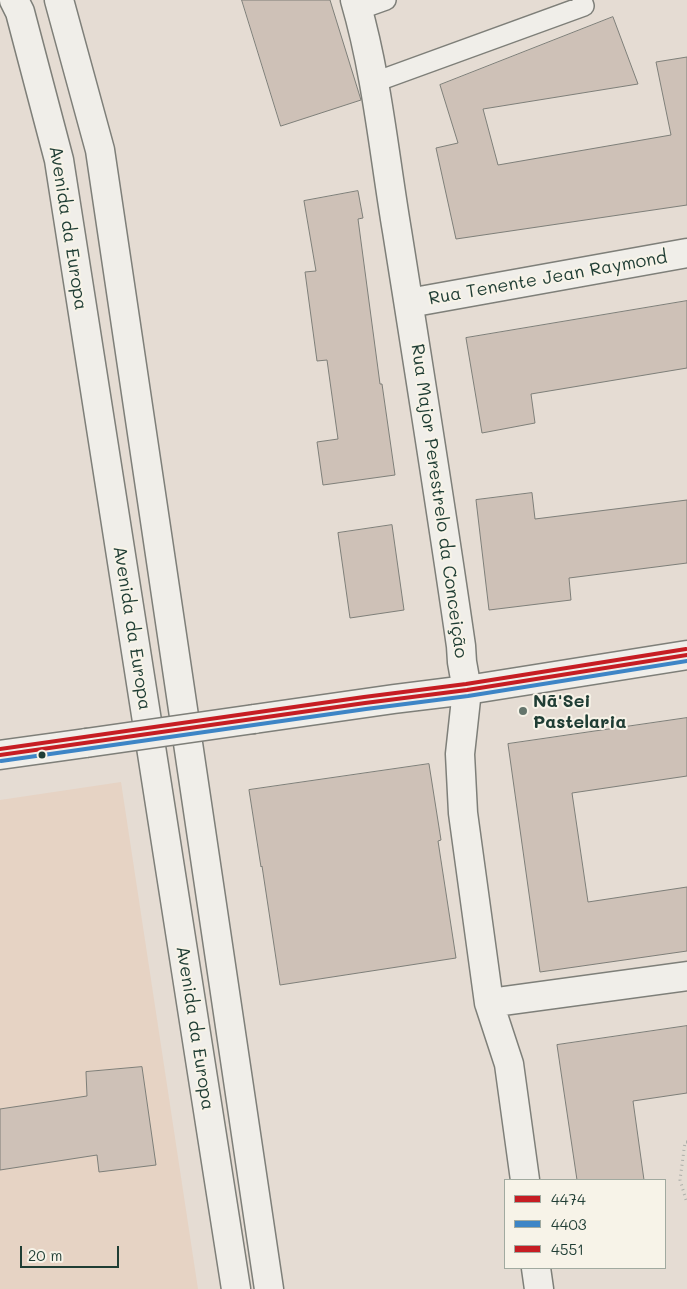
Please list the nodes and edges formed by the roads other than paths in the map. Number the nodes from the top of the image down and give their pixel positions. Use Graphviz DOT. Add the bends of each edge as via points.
graph roads {
  1 [pos="14,0"];
  2 [pos="59,0"];
  3 [pos="386,0"];
  4 [pos="582,0"];
  5 [pos="357,5"];
  6 [pos="375,82"];
  7 [pos="687,253"];
  8 [pos="409,303"];
  9 [pos="687,655"];
  10 [pos="467,690"];
  11 [pos="0,755"];
  12 [pos="687,976"];
  13 [pos="489,1003"];
  14 [pos="525,1179"];
  15 [pos="536,1269"];
  16 [pos="236,1289"];
  17 [pos="269,1289"];
  18 [pos="539,1289"];
  1 -- 16 [label="main road, Avenida da Europa" via="20,12 59,160"];
  2 -- 17 [label="main road, Avenida da Europa" via="100,150"];
  3 -- 5 [label="lane"];
  4 -- 6 [label="lane" via="584,6"];
  5 -- 6 [label="main road, Rua Major Perestrelo da Conceição"];
  6 -- 8 [label="main road, Rua Major Perestrelo da Conceição"];
  7 -- 8 [label="main road, Rua Tenente Jean Raymond"];
  8 -- 10 [label="main road, Rua Major Perestrelo da Conceição"];
  9 -- 10 [label="main road"];
  10 -- 11 [label="main road, bridge"];
  10 -- 13 [label="main road, Rua Major Perestrelo da Conceição" via="460,754 463,813"];
  12 -- 13 [label="main road"];
  13 -- 14 [label="main road, Rua Major Perestrelo da Conceição" via="510,1064"];
  15 -- 18 [label="main road"];
}
